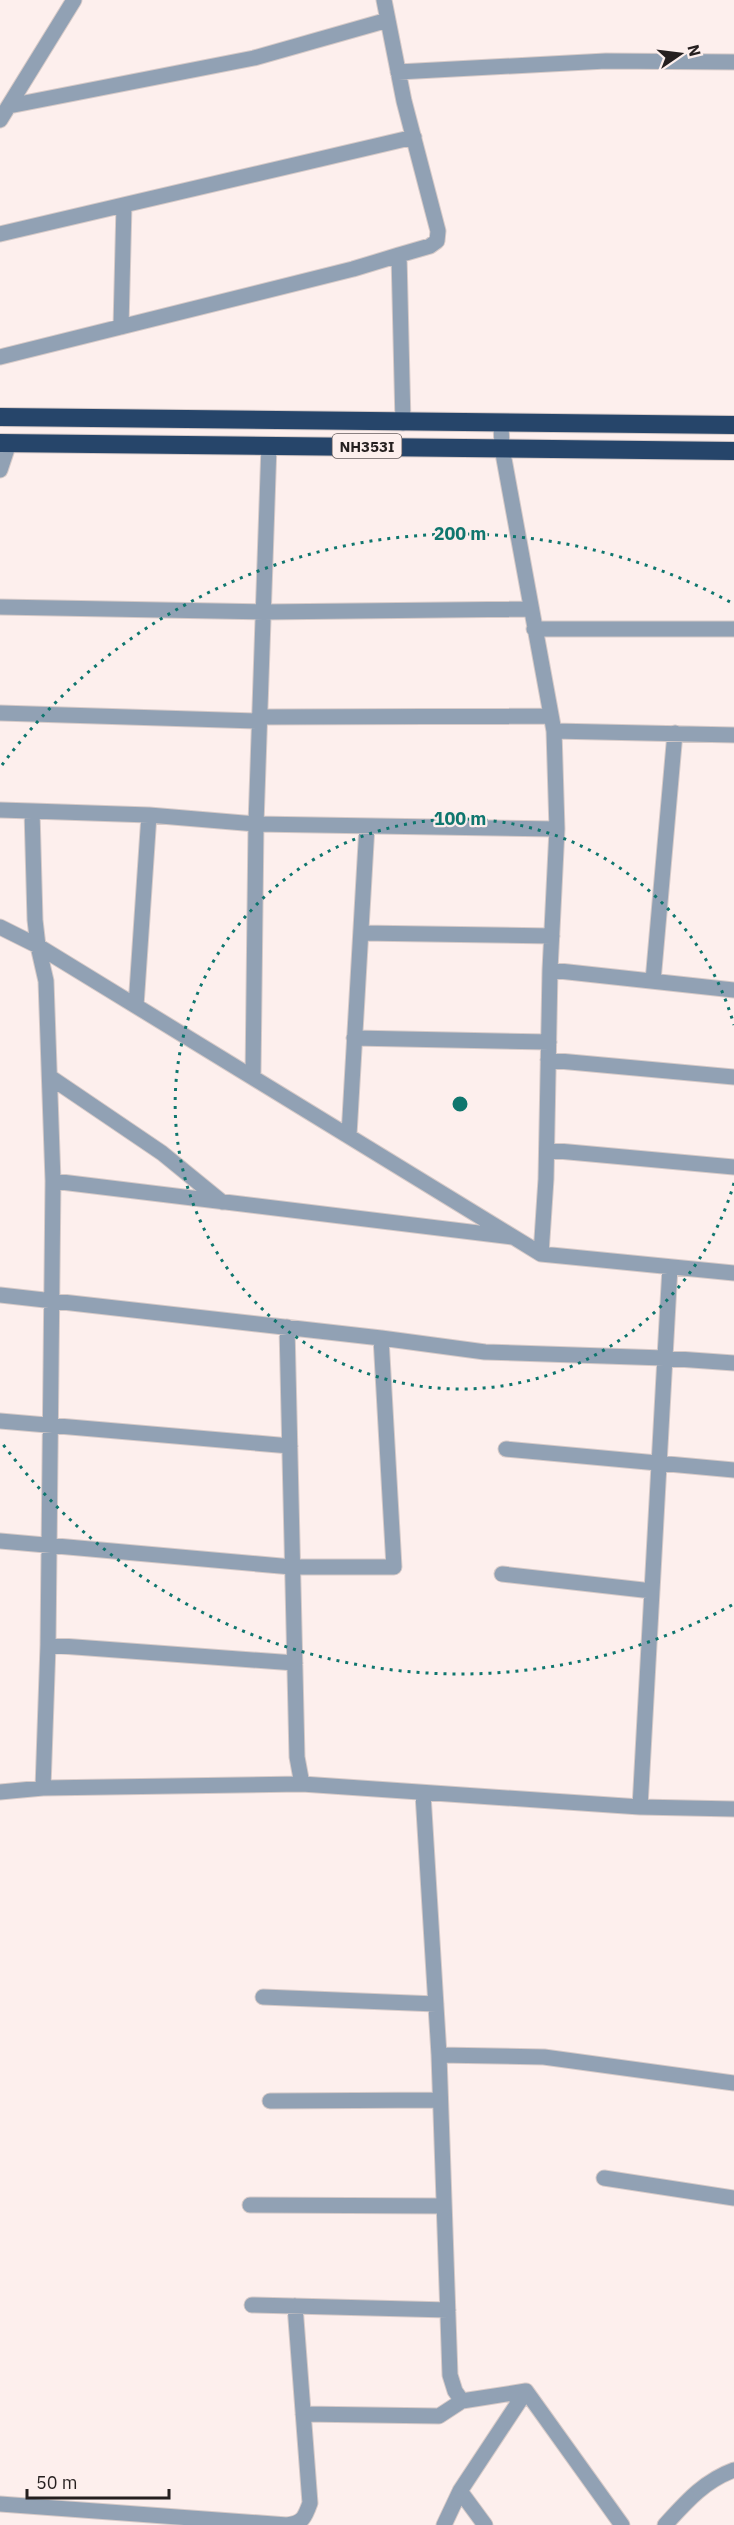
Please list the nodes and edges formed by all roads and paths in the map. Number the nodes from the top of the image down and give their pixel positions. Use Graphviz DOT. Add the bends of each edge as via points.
graph roads {
  1 [pos="74,0"];
  2 [pos="384,0"];
  3 [pos="388,20"];
  4 [pos="734,62"];
  5 [pos="398,72"];
  6 [pos="9,106"];
  7 [pos="0,120"];
  8 [pos="414,137"];
  9 [pos="124,205"];
  10 [pos="0,234"];
  11 [pos="399,255"];
  12 [pos="122,327"];
  13 [pos="0,357"];
  14 [pos="0,417"];
  15 [pos="403,423"];
  16 [pos="501,424"];
  17 [pos="734,425"];
  18 [pos="4,443"];
  19 [pos="269,445"];
  20 [pos="502,448"];
  21 [pos="734,451"];
  22 [pos="0,470"];
  23 [pos="0,607"];
  24 [pos="531,609"];
  25 [pos="263,612"];
  26 [pos="534,629"];
  27 [pos="734,629"];
  28 [pos="0,713"];
  29 [pos="260,719"];
  30 [pos="552,723"];
  31 [pos="675,734"];
  32 [pos="734,735"];
  33 [pos="0,810"];
  34 [pos="32,811"];
  35 [pos="149,815"];
  36 [pos="256,824"];
  37 [pos="367,825"];
  38 [pos="557,828"];
  39 [pos="0,927"];
  40 [pos="360,933"];
  41 [pos="552,936"];
  42 [pos="38,946"];
  43 [pos="550,970"];
  44 [pos="653,981"];
  45 [pos="734,990"];
  46 [pos="136,1006"];
  47 [pos="354,1038"];
  48 [pos="549,1042"];
  49 [pos="548,1060"];
  50 [pos="50,1077"];
  51 [pos="253,1077"];
  52 [pos="734,1077"];
  53 [pos="349,1135"];
  54 [pos="547,1150"];
  55 [pos="734,1167"];
  56 [pos="53,1181"];
  57 [pos="222,1202"];
  58 [pos="515,1238"];
  59 [pos="541,1254"];
  60 [pos="670,1267"];
  61 [pos="734,1273"];
  62 [pos="0,1295"];
  63 [pos="52,1301"];
  64 [pos="287,1327"];
  65 [pos="381,1338"];
  66 [pos="664,1358"];
  67 [pos="734,1363"];
  68 [pos="0,1420"];
  69 [pos="50,1425"];
  70 [pos="290,1446"];
  71 [pos="506,1449"];
  72 [pos="658,1463"];
  73 [pos="734,1470"];
  74 [pos="0,1541"];
  75 [pos="49,1545"];
  76 [pos="292,1567"];
  77 [pos="502,1574"];
  78 [pos="652,1591"];
  79 [pos="48,1645"];
  80 [pos="295,1663"];
  81 [pos="302,1784"];
  82 [pos="43,1788"];
  83 [pos="0,1792"];
  84 [pos="423,1794"];
  85 [pos="640,1807"];
  86 [pos="734,1809"];
  87 [pos="263,1997"];
  88 [pos="436,2004"];
  89 [pos="439,2055"];
  90 [pos="734,2083"];
  91 [pos="440,2100"];
  92 [pos="270,2101"];
  93 [pos="604,2178"];
  94 [pos="734,2199"];
  95 [pos="250,2205"];
  96 [pos="444,2206"];
  97 [pos="252,2305"];
  98 [pos="295,2306"];
  99 [pos="448,2310"];
  100 [pos="526,2391"];
  101 [pos="462,2401"];
  102 [pos="303,2414"];
  103 [pos="734,2470"];
  104 [pos="460,2491"];
  105 [pos="0,2504"];
  106 [pos="126,2519"];
  107 [pos="444,2525"];
  108 [pos="485,2525"];
  109 [pos="622,2525"];
  110 [pos="665,2525"];
  1 -- 6 [label="street"];
  2 -- 3 [label="street"];
  3 -- 5 [label="street"];
  3 -- 6 [label="street" via="254,58"];
  4 -- 5 [label="street" via="606,61"];
  5 -- 8 [label="street"];
  6 -- 7 [label="street"];
  8 -- 9 [label="street"];
  8 -- 11 [label="street" via="438,236 430,246"];
  9 -- 10 [label="street"];
  9 -- 12 [label="street"];
  11 -- 12 [label="street"];
  11 -- 15 [label="street"];
  12 -- 13 [label="street"];
  14 -- 15 [label="highway, NH353I"];
  15 -- 16 [label="highway, NH353I"];
  16 -- 17 [label="highway, NH353I"];
  16 -- 20 [label="street"];
  18 -- 19 [label="highway, NH353I"];
  18 -- 22 [label="street"];
  19 -- 20 [label="highway, NH353I"];
  19 -- 25 [label="street"];
  20 -- 21 [label="highway, NH353I"];
  20 -- 24 [label="street"];
  23 -- 25 [label="street"];
  24 -- 25 [label="street"];
  24 -- 26 [label="street"];
  25 -- 29 [label="street"];
  26 -- 27 [label="street"];
  26 -- 30 [label="street"];
  28 -- 29 [label="street"];
  29 -- 30 [label="street"];
  29 -- 36 [label="street"];
  30 -- 31 [label="street"];
  30 -- 38 [label="street"];
  31 -- 32 [label="street"];
  31 -- 44 [label="street"];
  33 -- 34 [label="street"];
  34 -- 35 [label="street"];
  34 -- 42 [label="street"];
  35 -- 36 [label="street"];
  35 -- 46 [label="street"];
  36 -- 37 [label="street"];
  36 -- 51 [label="street"];
  37 -- 38 [label="street"];
  37 -- 40 [label="street"];
  38 -- 41 [label="street"];
  39 -- 42 [label="street"];
  40 -- 41 [label="street"];
  40 -- 47 [label="street"];
  41 -- 43 [label="street"];
  42 -- 46 [label="street"];
  42 -- 50 [label="street" via="46,981"];
  43 -- 44 [label="street"];
  43 -- 48 [label="street"];
  44 -- 45 [label="street"];
  46 -- 51 [label="street"];
  47 -- 48 [label="street"];
  47 -- 53 [label="street"];
  48 -- 49 [label="street"];
  49 -- 52 [label="street"];
  49 -- 54 [label="street"];
  50 -- 56 [label="street"];
  50 -- 57 [label="street" via="162,1153"];
  51 -- 53 [label="street"];
  53 -- 58 [label="street"];
  54 -- 55 [label="street"];
  54 -- 59 [label="street"];
  56 -- 57 [label="street"];
  56 -- 63 [label="street"];
  57 -- 58 [label="street"];
  58 -- 59 [label="street"];
  59 -- 60 [label="street"];
  60 -- 61 [label="street"];
  60 -- 66 [label="street"];
  62 -- 63 [label="street"];
  63 -- 64 [label="street"];
  63 -- 69 [label="street"];
  64 -- 65 [label="street"];
  64 -- 70 [label="street"];
  65 -- 66 [label="street" via="486,1352"];
  65 -- 76 [label="street" via="394,1567"];
  66 -- 67 [label="street"];
  66 -- 72 [label="street"];
  68 -- 69 [label="street"];
  69 -- 70 [label="street"];
  69 -- 75 [label="street"];
  70 -- 76 [label="street"];
  71 -- 72 [label="street"];
  72 -- 73 [label="street"];
  72 -- 78 [label="street"];
  74 -- 75 [label="street"];
  75 -- 76 [label="street"];
  75 -- 79 [label="street"];
  76 -- 80 [label="street"];
  77 -- 78 [label="street"];
  78 -- 85 [label="street"];
  79 -- 80 [label="street"];
  79 -- 82 [label="street"];
  80 -- 81 [label="street" via="297,1757"];
  81 -- 82 [label="street"];
  81 -- 84 [label="street"];
  82 -- 83 [label="street"];
  84 -- 85 [label="street"];
  84 -- 88 [label="street"];
  85 -- 86 [label="street"];
  87 -- 88 [label="street"];
  88 -- 89 [label="street"];
  89 -- 90 [label="street" via="544,2058"];
  89 -- 91 [label="street"];
  91 -- 92 [label="street"];
  91 -- 96 [label="street"];
  93 -- 94 [label="street"];
  95 -- 96 [label="street"];
  96 -- 99 [label="street"];
  97 -- 98 [label="street"];
  98 -- 99 [label="street"];
  98 -- 102 [label="street"];
  99 -- 101 [label="street" via="450,2375"];
  100 -- 101 [label="street"];
  100 -- 104 [label="street"];
  100 -- 109 [label="street"];
  101 -- 102 [label="street" via="439,2416"];
  102 -- 106 [label="street" via="310,2503 305,2518 297,2524"];
  103 -- 110 [label="street" via="698,2489"];
  104 -- 107 [label="street"];
  104 -- 108 [label="street"];
  105 -- 106 [label="street"];
}
